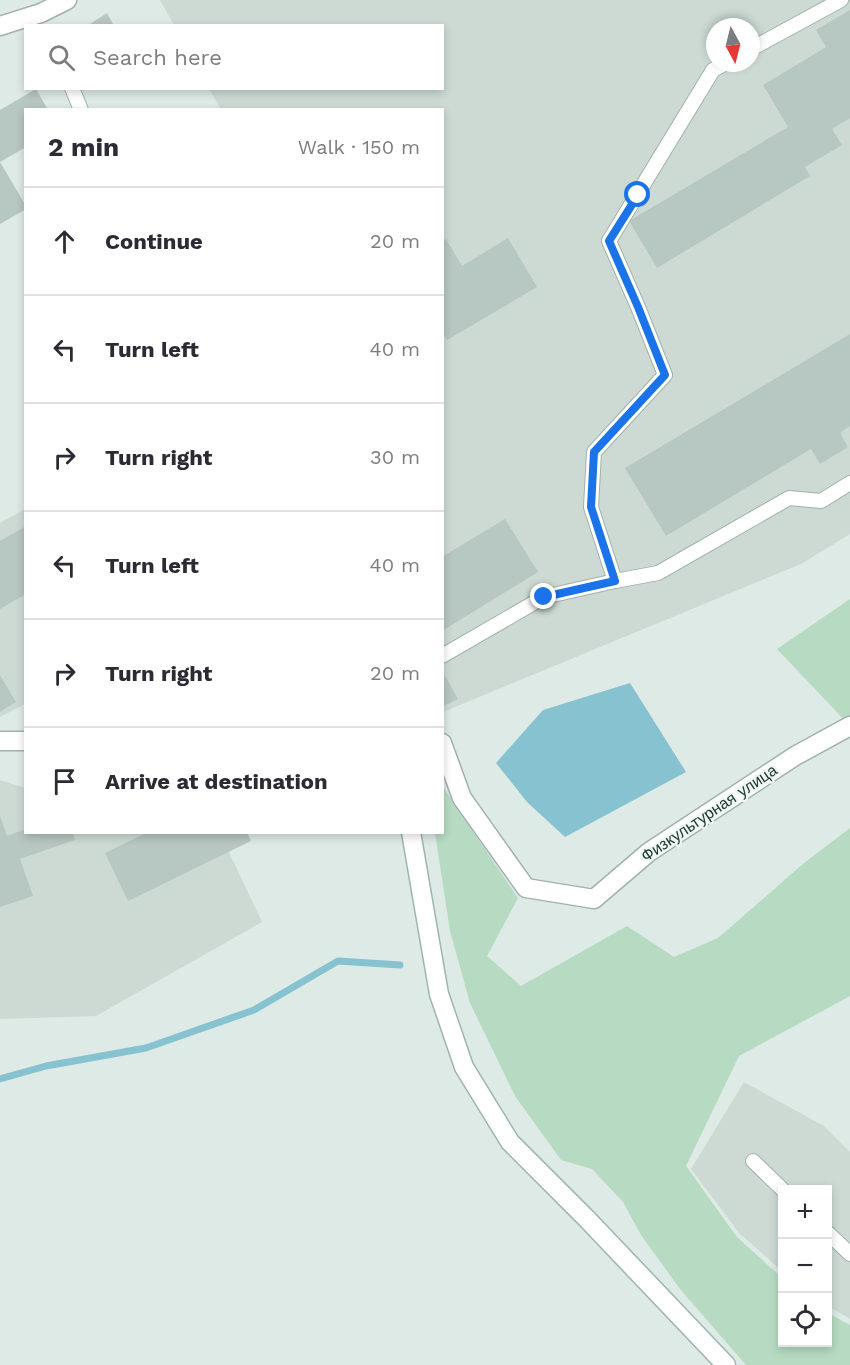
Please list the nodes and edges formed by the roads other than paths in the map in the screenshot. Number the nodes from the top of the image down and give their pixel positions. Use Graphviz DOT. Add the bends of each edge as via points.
graph roads {
  1 [pos="67,0"];
  2 [pos="841,0"];
  3 [pos="43,19"];
  4 [pos="0,26"];
  5 [pos="760,44"];
  6 [pos="712,72"];
  7 [pos="73,90"];
  8 [pos="80,108"];
  9 [pos="850,483"];
  10 [pos="615,581"];
  11 [pos="444,655"];
  12 [pos="850,726"];
  13 [pos="0,741"];
  14 [pos="24,741"];
  15 [pos="444,748"];
  16 [pos="411,834"];
  17 [pos="753,1161"];
  18 [pos="778,1185"];
  19 [pos="832,1237"];
  20 [pos="850,1254"];
  21 [pos="726,1365"];
  1 -- 3 [label="main road"];
  2 -- 5 [label="lane"];
  3 -- 4 [label="main road"];
  6 -- 10 [label="lane" via="609,241 665,375 594,452 591,507"];
  7 -- 8 [label="lane"];
  9 -- 10 [label="lane" via="821,501 789,498 658,573"];
  10 -- 11 [label="lane" via="544,597"];
  12 -- 15 [label="main road, Физкультурная улица" via="795,756 649,852 594,899 526,888 462,798"];
  13 -- 14 [label="main road"];
  16 -- 21 [label="main road" via="439,994 464,1067 510,1142"];
  17 -- 18 [label="lane"];
  19 -- 20 [label="lane"];
}
